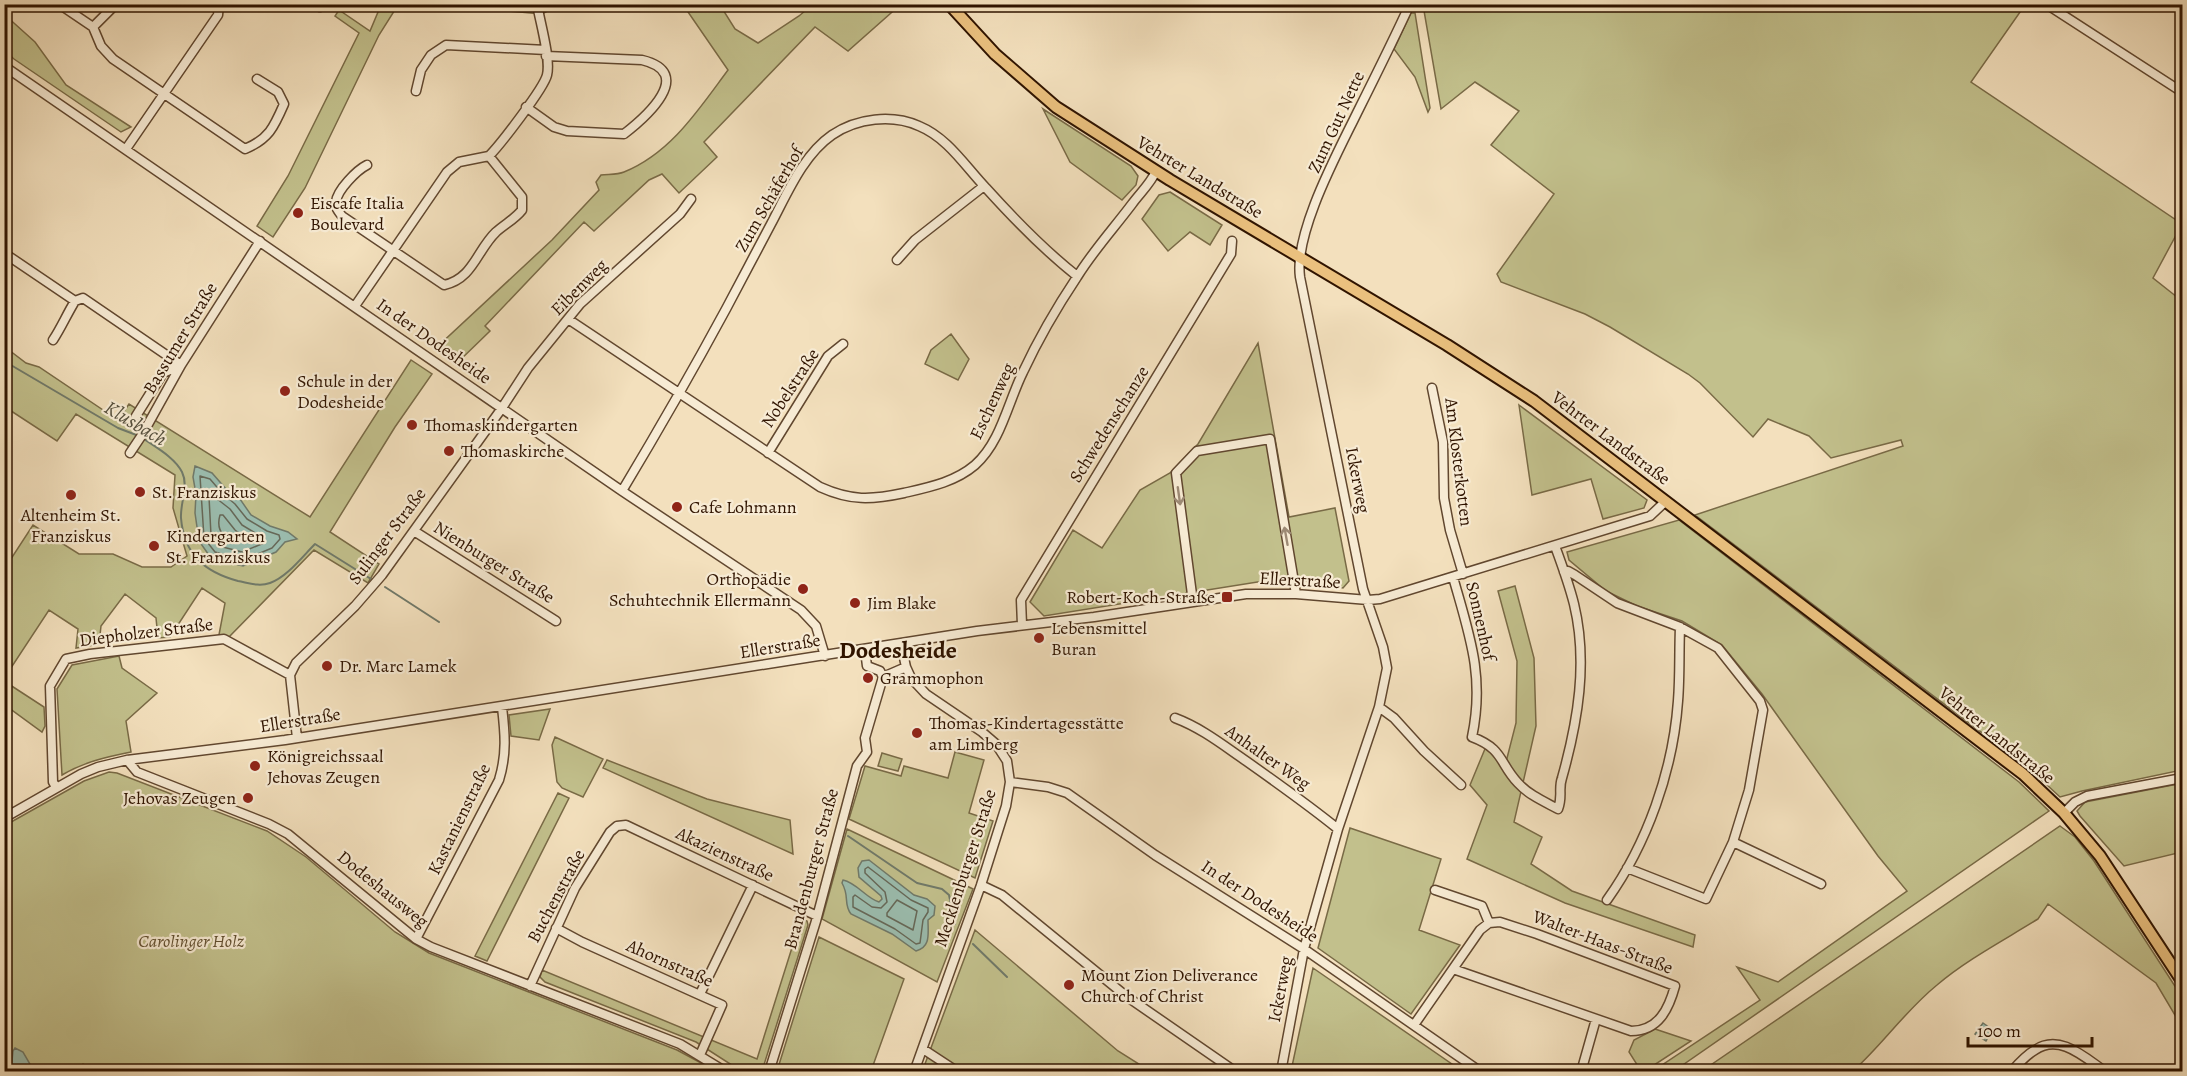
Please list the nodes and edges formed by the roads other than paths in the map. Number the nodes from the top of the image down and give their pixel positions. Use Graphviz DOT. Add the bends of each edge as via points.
graph roads {
  1 [pos="59,4"];
  2 [pos="116,4"];
  3 [pos="219,4"];
  4 [pos="537,4"];
  5 [pos="949,4"];
  6 [pos="1410,4"];
  7 [pos="2046,4"];
  8 [pos="93,27"];
  9 [pos="546,53"];
  10 [pos="4,66"];
  11 [pos="257,79"];
  12 [pos="416,91"];
  13 [pos="2182,92"];
  14 [pos="163,95"];
  15 [pos="526,107"];
  16 [pos="126,149"];
  17 [pos="489,156"];
  18 [pos="367,165"];
  19 [pos="1156,171"];
  20 [pos="984,186"];
  21 [pos="691,199"];
  22 [pos="260,241"];
  23 [pos="1232,241"];
  24 [pos="393,252"];
  25 [pos="4,253"];
  26 [pos="1299,256"];
  27 [pos="897,260"];
  28 [pos="1077,276"];
  29 [pos="75,301"];
  30 [pos="355,306"];
  31 [pos="568,319"];
  32 [pos="53,340"];
  33 [pos="843,344"];
  34 [pos="181,365"];
  35 [pos="1432,388"];
  36 [pos="680,394"];
  37 [pos="502,408"];
  38 [pos="136,416"];
  39 [pos="130,453"];
  40 [pos="768,453"];
  41 [pos="622,491"];
  42 [pos="1666,501"];
  43 [pos="414,531"];
  44 [pos="1556,546"];
  45 [pos="1564,572"];
  46 [pos="1463,574"];
  47 [pos="1454,577"];
  48 [pos="1296,594"];
  49 [pos="1368,600"];
  50 [pos="1193,602"];
  51 [pos="556,621"];
  52 [pos="1022,625"];
  53 [pos="1680,627"];
  54 [pos="901,644"];
  55 [pos="865,650"];
  56 [pos="825,656"];
  57 [pos="906,667"];
  58 [pos="290,675"];
  59 [pos="883,677"];
  60 [pos="502,707"];
  61 [pos="1379,707"];
  62 [pos="1175,718"];
  63 [pos="297,738"];
  64 [pos="127,760"];
  65 [pos="2182,778"];
  66 [pos="1010,782"];
  67 [pos="1461,786"];
  68 [pos="56,787"];
  69 [pos="2064,813"];
  70 [pos="4,818"];
  71 [pos="617,826"];
  72 [pos="1338,829"];
  73 [pos="1733,842"];
  74 [pos="1627,868"];
  75 [pos="1821,884"];
  76 [pos="753,885"];
  77 [pos="981,885"];
  78 [pos="1435,890"];
  79 [pos="1607,900"];
  80 [pos="817,916"];
  81 [pos="1488,923"];
  82 [pos="556,928"];
  83 [pos="416,939"];
  84 [pos="1304,950"];
  85 [pos="1453,969"];
  86 [pos="2182,981"];
  87 [pos="530,986"];
  88 [pos="700,994"];
  89 [pos="1596,1019"];
  90 [pos="1414,1024"];
  91 [pos="923,1049"];
  92 [pos="700,1055"];
  93 [pos="726,1071"];
  94 [pos="769,1071"];
  95 [pos="914,1071"];
  96 [pos="957,1071"];
  97 [pos="1236,1071"];
  98 [pos="1281,1071"];
  99 [pos="1481,1071"];
  100 [pos="1581,1071"];
  101 [pos="2011,1071"];
  102 [pos="2106,1071"];
  1 -- 8 [label="street"];
  2 -- 8 [label="street"];
  3 -- 14 [label="street" via="218,15"];
  4 -- 9 [label="street"];
  5 -- 19 [label="main road, Vehrter Landstraße" via="995,54 1041,95"];
  6 -- 26 [label="street, Zum Gut Nette" via="1332,164"];
  7 -- 13 [label="street"];
  8 -- 14 [label="street" via="101,46 113,59"];
  9 -- 12 [label="street" via="446,45 430,55"];
  9 -- 15 [label="street" via="547,75"];
  9 -- 15 [label="street" via="655,63 666,78 666,90 644,118 624,134 554,127"];
  10 -- 16 [label="street, In der Dodesheide"];
  11 -- 14 [label="street" via="278,92 284,104 273,130 245,149"];
  14 -- 16 [label="street"];
  15 -- 17 [label="street"];
  16 -- 22 [label="street, In der Dodesheide"];
  17 -- 24 [label="street" via="459,162 447,172"];
  17 -- 24 [label="street" via="522,197 522,210 496,232 465,277 444,285"];
  18 -- 24 [label="street" via="357,170 338,195 337,209"];
  19 -- 26 [label="main road, Vehrter Landstraße"];
  19 -- 28 [label="street, Eschenweg"];
  20 -- 27 [label="street" via="915,240"];
  20 -- 28 [label="street, Zum Schäferhof"];
  20 -- 36 [label="street, Zum Schäferhof" via="938,137 907,122 862,122 832,135 807,161 788,192"];
  21 -- 31 [label="street, Eibenweg" via="680,214"];
  22 -- 30 [label="street, In der Dodesheide"];
  22 -- 34 [label="street, Bassumer Straße"];
  23 -- 52 [label="street, Schwedenschanze" via="1231,254 1021,600"];
  24 -- 30 [label="street"];
  25 -- 29 [label="street"];
  26 -- 42 [label="main road, Vehrter Landstraße" via="1534,400"];
  26 -- 49 [label="street, Ickerweg" via="1362,589"];
  28 -- 40 [label="street, Eschenweg" via="1024,369 987,452 963,474 930,487 860,499 820,487"];
  29 -- 32 [label="street"];
  29 -- 34 [label="street" via="83,298"];
  30 -- 37 [label="street, In der Dodesheide"];
  31 -- 36 [label="street, Eschenweg"];
  31 -- 37 [label="street, Eibenweg"];
  33 -- 40 [label="street, Nobelstraße" via="828,357"];
  34 -- 38 [label="street" via="163,373"];
  34 -- 39 [label="street, Bassumer Straße"];
  35 -- 46 [label="street, Am Klosterkotten" via="1443,442 1444,498"];
  36 -- 40 [label="street, Eschenweg"];
  36 -- 41 [label="street, Zum Schäferhof"];
  37 -- 41 [label="street, In der Dodesheide"];
  37 -- 43 [label="street, Sulinger Straße"];
  41 -- 56 [label="street, In der Dodesheide" via="801,610 816,626"];
  42 -- 44 [label="street, Ellerstraße" via="1650,516"];
  42 -- 69 [label="main road, Vehrter Landstraße" via="1986,744"];
  43 -- 51 [label="street, Nienburger Straße"];
  43 -- 58 [label="street, Sulinger Straße" via="382,575 296,663"];
  44 -- 45 [label="street"];
  44 -- 46 [label="street, Ellerstraße"];
  45 -- 47 [label="street, Sonnenhof" via="1575,605 1581,650 1580,697 1557,809 1531,795 1487,742 1472,737 1476,719 1476,662"];
  45 -- 53 [label="street" via="1617,603"];
  46 -- 47 [label="street, Ellerstraße"];
  47 -- 49 [label="street, Ellerstraße" via="1391,597"];
  48 -- 49 [label="street, Ellerstraße"];
  48 -- 50 [label="street, Ellerstraße" via="1246,594"];
  48 -- 50 [label="street, one-way" via="1270,439 1197,451 1176,473"];
  49 -- 61 [label="street, Ickerweg" via="1386,658"];
  50 -- 52 [label="street, Ellerstraße"];
  52 -- 54 [label="street, Ellerstraße"];
  53 -- 73 [label="street" via="1718,648 1763,710 1749,790"];
  53 -- 74 [label="street" via="1678,702 1669,760 1656,804"];
  54 -- 55 [label="street, Ellerstraße"];
  54 -- 57 [label="street, Mecklenburger Straße"];
  55 -- 56 [label="street, Ellerstraße"];
  55 -- 59 [label="street" via="867,666 880,671"];
  56 -- 60 [label="street, Ellerstraße"];
  57 -- 59 [label="street"];
  57 -- 66 [label="street, Mecklenburger Straße" via="926,694 996,744 1006,761"];
  58 -- 63 [label="street"];
  58 -- 68 [label="street, Diepholzer Straße" via="224,639 66,659 50,686"];
  59 -- 80 [label="street, Brandenburger Straße" via="865,738 867,752 857,766"];
  60 -- 63 [label="street, Ellerstraße"];
  60 -- 83 [label="street, Kastanienstraße" via="506,743 499,780"];
  61 -- 67 [label="street"];
  61 -- 72 [label="street, Ickerweg"];
  62 -- 72 [label="street, Anhalter Weg" via="1293,793"];
  63 -- 64 [label="street, Ellerstraße"];
  64 -- 68 [label="street, Ellerstraße" via="98,767"];
  64 -- 83 [label="street, Dodeshausweg" via="138,772 288,834"];
  65 -- 69 [label="street" via="2086,796"];
  66 -- 77 [label="street, Mecklenburger Straße"];
  66 -- 84 [label="street, In der Dodesheide" via="1067,793 1155,855"];
  68 -- 70 [label="street, Ellerstraße"];
  69 -- 86 [label="main road, Vehrter Landstraße" via="2100,856"];
  71 -- 76 [label="street, Akazienstraße" via="626,825"];
  71 -- 82 [label="street, Buchenstraße" via="575,888"];
  72 -- 84 [label="street, Ickerweg"];
  73 -- 74 [label="street" via="1706,899"];
  73 -- 75 [label="street"];
  74 -- 79 [label="street"];
  76 -- 80 [label="street, Akazienstraße"];
  76 -- 88 [label="street"];
  77 -- 91 [label="street, Mecklenburger Straße"];
  77 -- 97 [label="street" via="1002,895 1126,996"];
  78 -- 81 [label="street" via="1482,906"];
  80 -- 94 [label="street, Brandenburger Straße"];
  81 -- 85 [label="street"];
  81 -- 89 [label="street, Walter-Haas-Straße" via="1500,922 1537,934 1675,986 1665,1014 1640,1031"];
  82 -- 87 [label="street, Buchenstraße"];
  82 -- 88 [label="street, Ahornstraße"];
  83 -- 87 [label="street, Dodeshausweg"];
  84 -- 90 [label="street, In der Dodesheide"];
  84 -- 98 [label="street, Ickerweg"];
  85 -- 89 [label="street, Walter-Haas-Straße"];
  85 -- 90 [label="street"];
  87 -- 92 [label="street, Dodeshausweg"];
  88 -- 92 [label="street, Ahornstraße" via="722,1005"];
  89 -- 100 [label="street"];
  90 -- 99 [label="street, In der Dodesheide"];
  91 -- 95 [label="street, Mecklenburger Straße"];
  91 -- 96 [label="street"];
  92 -- 93 [label="street, Dodeshausweg"];
  101 -- 102 [label="street" via="2036,1049 2051,1043 2066,1046"];
}
